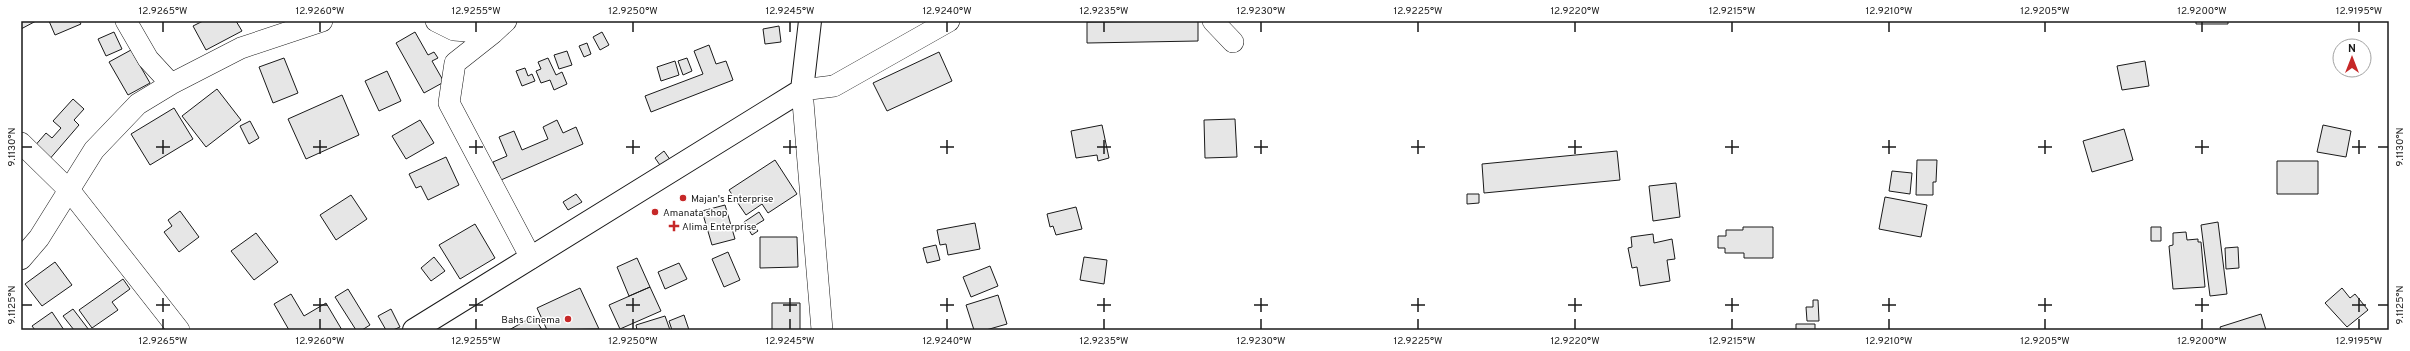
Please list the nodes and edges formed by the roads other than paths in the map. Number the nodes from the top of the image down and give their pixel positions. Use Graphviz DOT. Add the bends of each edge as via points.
graph roads {
  1 [pos="126,21"];
  2 [pos="322,21"];
  3 [pos="436,21"];
  4 [pos="810,21"];
  5 [pos="948,21"];
  6 [pos="1213,21"];
  7 [pos="500,27"];
  8 [pos="1233,42"];
  9 [pos="172,84"];
  10 [pos="802,90"];
  11 [pos="21,143"];
  12 [pos="70,192"];
  13 [pos="531,258"];
  14 [pos="21,259"];
  15 [pos="180,330"];
  16 [pos="414,330"];
  17 [pos="822,330"];
  1 -- 9 [label="street" via="148,59"];
  2 -- 9 [label="street" via="241,48"];
  3 -- 7 [label="street" via="454,30"];
  4 -- 10 [label="main road"];
  5 -- 10 [label="street" via="834,86"];
  6 -- 8 [label="street"];
  7 -- 13 [label="street" via="455,63 449,103"];
  9 -- 12 [label="street" via="138,104 94,150"];
  10 -- 13 [label="main road"];
  10 -- 17 [label="street"];
  11 -- 12 [label="street"];
  12 -- 14 [label="street" via="39,238"];
  12 -- 15 [label="street"];
  13 -- 16 [label="main road"];
}
